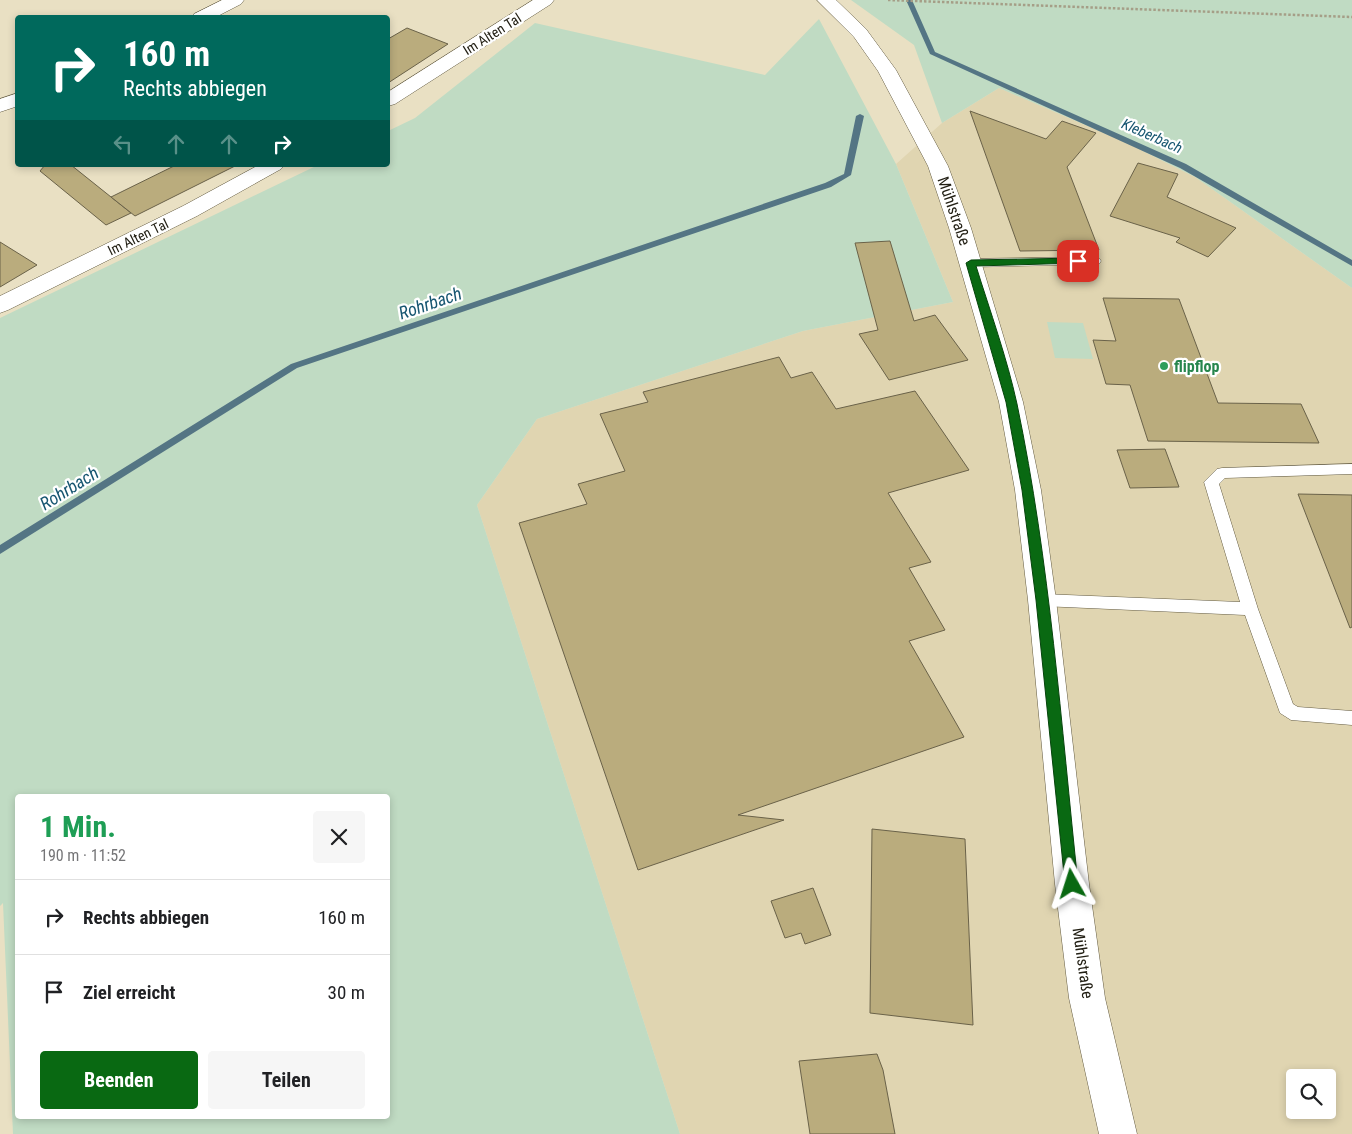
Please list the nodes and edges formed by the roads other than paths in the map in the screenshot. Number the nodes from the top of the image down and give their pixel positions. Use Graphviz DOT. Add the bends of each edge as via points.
graph roads {
  1 [pos="235,0"];
  2 [pos="546,0"];
  3 [pos="826,0"];
  4 [pos="206,15"];
  5 [pos="390,99"];
  6 [pos="15,100"];
  7 [pos="0,106"];
  8 [pos="270,167"];
  9 [pos="1095,261"];
  10 [pos="971,263"];
  11 [pos="0,305"];
  12 [pos="1352,470"];
  13 [pos="1042,600"];
  14 [pos="1250,609"];
  15 [pos="1352,718"];
  16 [pos="1118,1134"];
  1 -- 4 [label="street"];
  2 -- 5 [label="street, Im Alten Tal"];
  3 -- 10 [label="street, Mühlstraße" via="860,33 887,70 908,108 938,166"];
  6 -- 7 [label="street"];
  8 -- 11 [label="street, Im Alten Tal" via="190,211"];
  9 -- 10 [label="lane"];
  10 -- 13 [label="street, Mühlstraße" via="1011,402 1028,490"];
  12 -- 14 [label="lane" via="1222,473 1211,482"];
  13 -- 14 [label="lane"];
  13 -- 16 [label="street, Mühlstraße" via="1087,998"];
  14 -- 15 [label="lane" via="1286,708 1291,713"];
}
